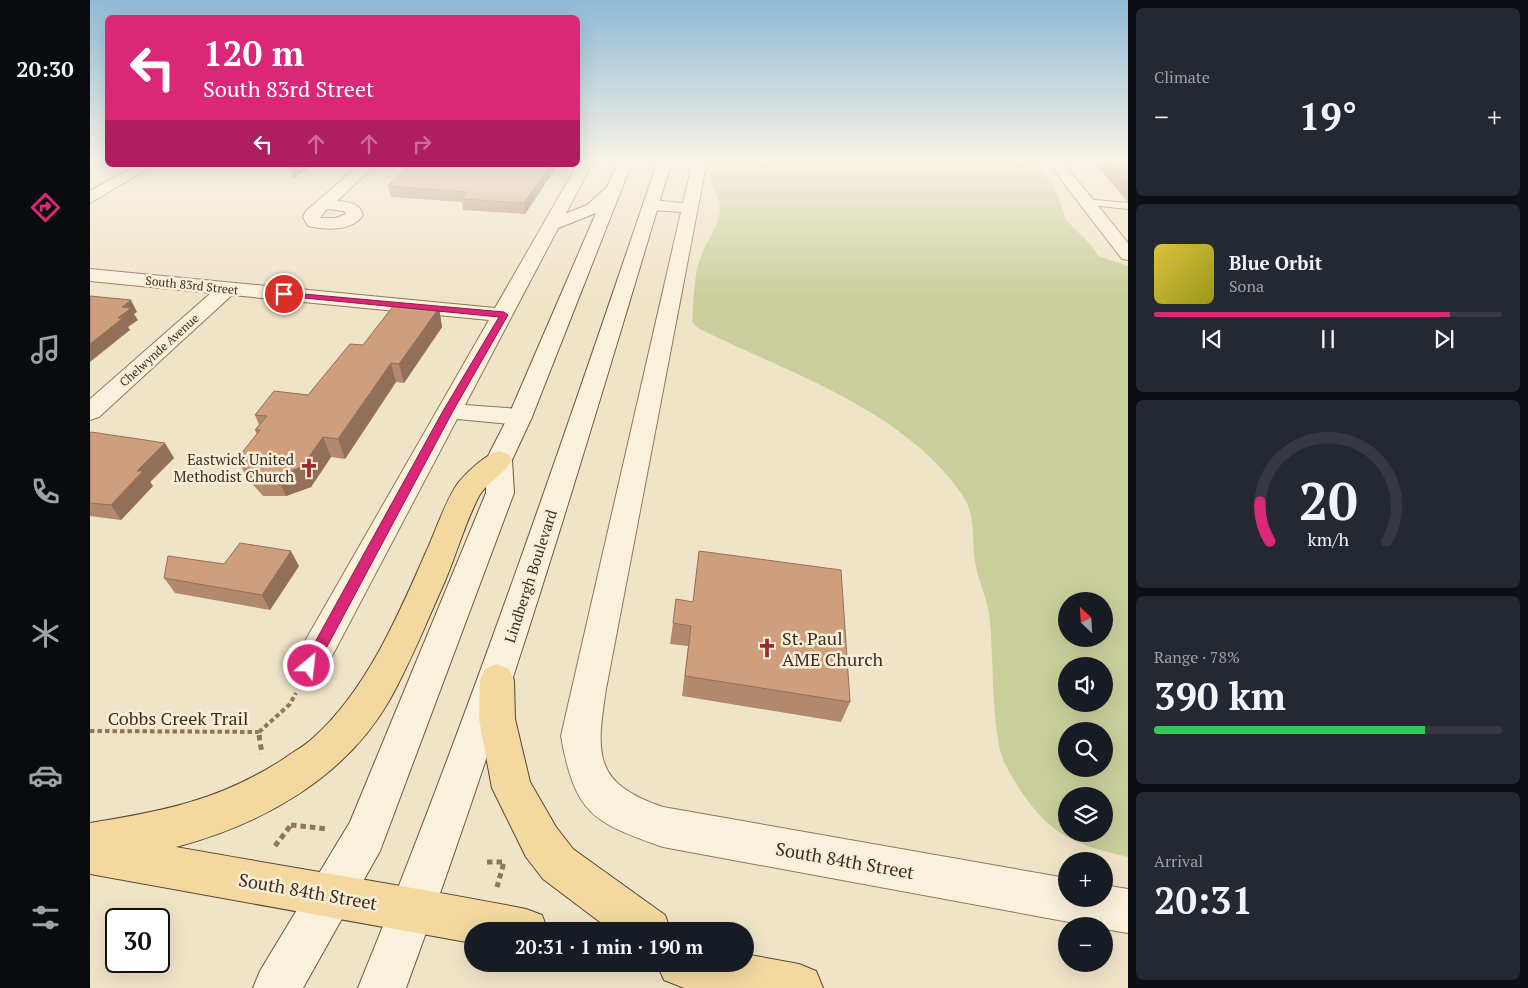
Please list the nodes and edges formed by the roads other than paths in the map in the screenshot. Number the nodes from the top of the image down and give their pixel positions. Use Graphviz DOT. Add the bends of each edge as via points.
graph roads {
  1 [pos="563,206"];
  2 [pos="595,206"];
  3 [pos="607,206"];
  4 [pos="651,206"];
  5 [pos="665,206"];
  6 [pos="1088,206"];
  7 [pos="689,208"];
  8 [pos="553,225"];
  9 [pos="1128,255"];
  10 [pos="90,275"];
  11 [pos="227,289"];
  12 [pos="504,315"];
  13 [pos="448,411"];
  14 [pos="90,412"];
  15 [pos="520,417"];
  16 [pos="499,460"];
  17 [pos="309,666"];
  18 [pos="497,680"];
  19 [pos="90,844"];
  20 [pos="90,853"];
  21 [pos="330,897"];
  22 [pos="414,909"];
  23 [pos="1128,910"];
  24 [pos="480,922"];
  25 [pos="636,922"];
  26 [pos="723,972"];
  27 [pos="277,988"];
  28 [pos="382,988"];
  29 [pos="799,988"];
  1 -- 8 [label="street"];
  2 -- 8 [label="street"];
  3 -- 15 [label="street"];
  4 -- 18 [label="street, Lindbergh Boulevard"];
  5 -- 7 [label="street"];
  6 -- 9 [label="street"];
  7 -- 23 [label="street, South 84th Street" via="580,736 586,768 599,794 623,813 663,827"];
  8 -- 12 [label="street"];
  10 -- 11 [label="street, South 83rd Street"];
  11 -- 12 [label="street, South 83rd Street"];
  11 -- 14 [label="street, Chelwynde Avenue"];
  12 -- 13 [label="street"];
  13 -- 15 [label="street"];
  13 -- 17 [label="street"];
  15 -- 16 [label="street"];
  16 -- 19 [label="main road" via="468,490 376,690 326,752 274,788 208,819 145,835"];
  16 -- 21 [label="street" via="500,493 365,836"];
  18 -- 22 [label="street, Lindbergh Boulevard"];
  18 -- 25 [label="main road" via="497,719 512,788 541,842 558,864"];
  20 -- 21 [label="main road, South 84th Street"];
  21 -- 22 [label="main road, South 84th Street"];
  21 -- 27 [label="street"];
  22 -- 24 [label="main road, South 84th Street"];
  22 -- 28 [label="street, Lindbergh Boulevard"];
  26 -- 29 [label="main road"];
}
